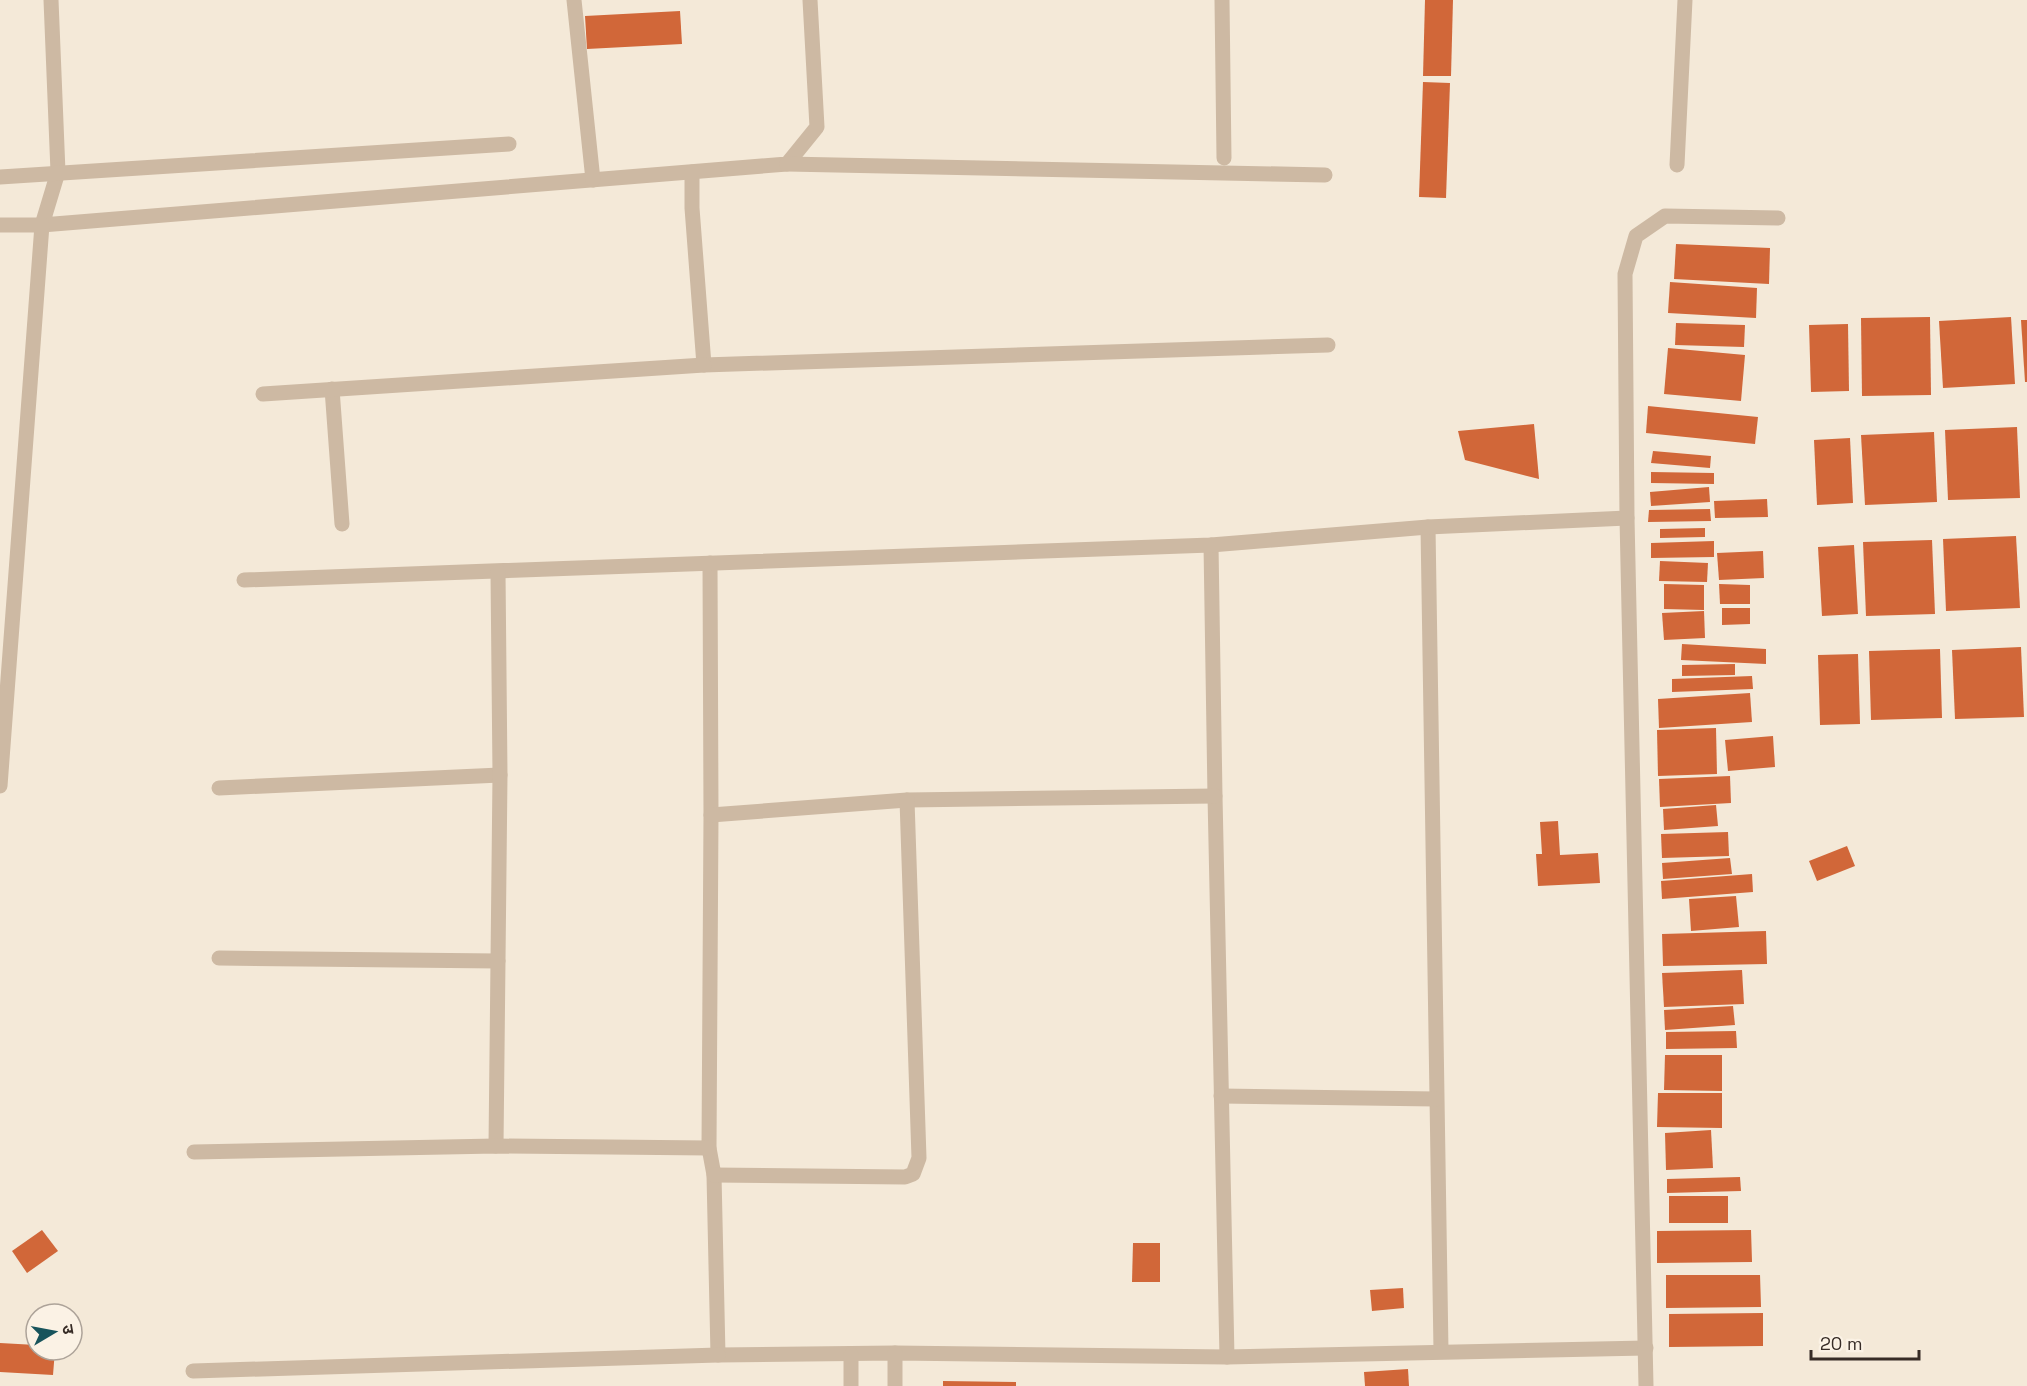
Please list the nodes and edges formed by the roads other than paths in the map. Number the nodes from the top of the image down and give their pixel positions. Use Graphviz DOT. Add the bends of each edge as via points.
graph roads {
  1 [pos="51,0"];
  2 [pos="574,0"];
  3 [pos="810,0"];
  4 [pos="1222,0"];
  5 [pos="1685,0"];
  6 [pos="509,144"];
  7 [pos="1224,158"];
  8 [pos="787,164"];
  9 [pos="1677,165"];
  10 [pos="58,172"];
  11 [pos="692,172"];
  12 [pos="1325,175"];
  13 [pos="0,177"];
  14 [pos="593,180"];
  15 [pos="1778,218"];
  16 [pos="0,225"];
  17 [pos="42,225"];
  18 [pos="1328,345"];
  19 [pos="704,365"];
  20 [pos="332,389"];
  21 [pos="263,394"];
  22 [pos="1627,518"];
  23 [pos="342,524"];
  24 [pos="1428,527"];
  25 [pos="1211,545"];
  26 [pos="710,563"];
  27 [pos="498,572"];
  28 [pos="244,580"];
  29 [pos="500,775"];
  30 [pos="0,786"];
  31 [pos="219,788"];
  32 [pos="1215,796"];
  33 [pos="907,800"];
  34 [pos="711,816"];
  35 [pos="219,958"];
  36 [pos="498,961"];
  37 [pos="1221,1096"];
  38 [pos="1436,1099"];
  39 [pos="496,1146"];
  40 [pos="709,1148"];
  41 [pos="194,1152"];
  42 [pos="714,1175"];
  43 [pos="1646,1348"];
  44 [pos="1441,1351"];
  45 [pos="895,1353"];
  46 [pos="718,1354"];
  47 [pos="851,1355"];
  48 [pos="1227,1357"];
  49 [pos="193,1371"];
  50 [pos="851,1386"];
  51 [pos="895,1386"];
  52 [pos="1646,1386"];
  1 -- 10 [label="street"];
  2 -- 14 [label="street"];
  3 -- 8 [label="street" via="817,127"];
  4 -- 7 [label="street"];
  5 -- 9 [label="street"];
  6 -- 10 [label="street"];
  8 -- 11 [label="street"];
  8 -- 12 [label="street"];
  10 -- 13 [label="street"];
  10 -- 17 [label="street"];
  11 -- 14 [label="street"];
  11 -- 19 [label="street"];
  14 -- 17 [label="street"];
  15 -- 22 [label="street" via="1665,216 1636,236 1625,274"];
  16 -- 17 [label="street"];
  17 -- 30 [label="street"];
  18 -- 19 [label="street"];
  19 -- 20 [label="street"];
  20 -- 21 [label="street"];
  20 -- 23 [label="street"];
  22 -- 24 [label="street"];
  22 -- 43 [label="street"];
  24 -- 25 [label="street"];
  24 -- 38 [label="street"];
  25 -- 26 [label="street"];
  25 -- 32 [label="street"];
  26 -- 27 [label="street"];
  26 -- 34 [label="street"];
  27 -- 28 [label="street"];
  27 -- 29 [label="street"];
  29 -- 31 [label="street"];
  29 -- 36 [label="street"];
  32 -- 33 [label="street"];
  32 -- 37 [label="street"];
  33 -- 34 [label="street"];
  33 -- 42 [label="street" via="919,1158 913,1174"];
  34 -- 40 [label="street"];
  35 -- 36 [label="street"];
  36 -- 39 [label="street"];
  37 -- 38 [label="street"];
  37 -- 48 [label="street"];
  38 -- 44 [label="street"];
  39 -- 40 [label="street"];
  39 -- 41 [label="street"];
  40 -- 42 [label="street"];
  42 -- 46 [label="street"];
  43 -- 44 [label="street"];
  43 -- 52 [label="street"];
  44 -- 48 [label="street"];
  45 -- 47 [label="street"];
  45 -- 48 [label="street"];
  45 -- 51 [label="street"];
  46 -- 47 [label="street"];
  46 -- 49 [label="street"];
  47 -- 50 [label="street"];
}
